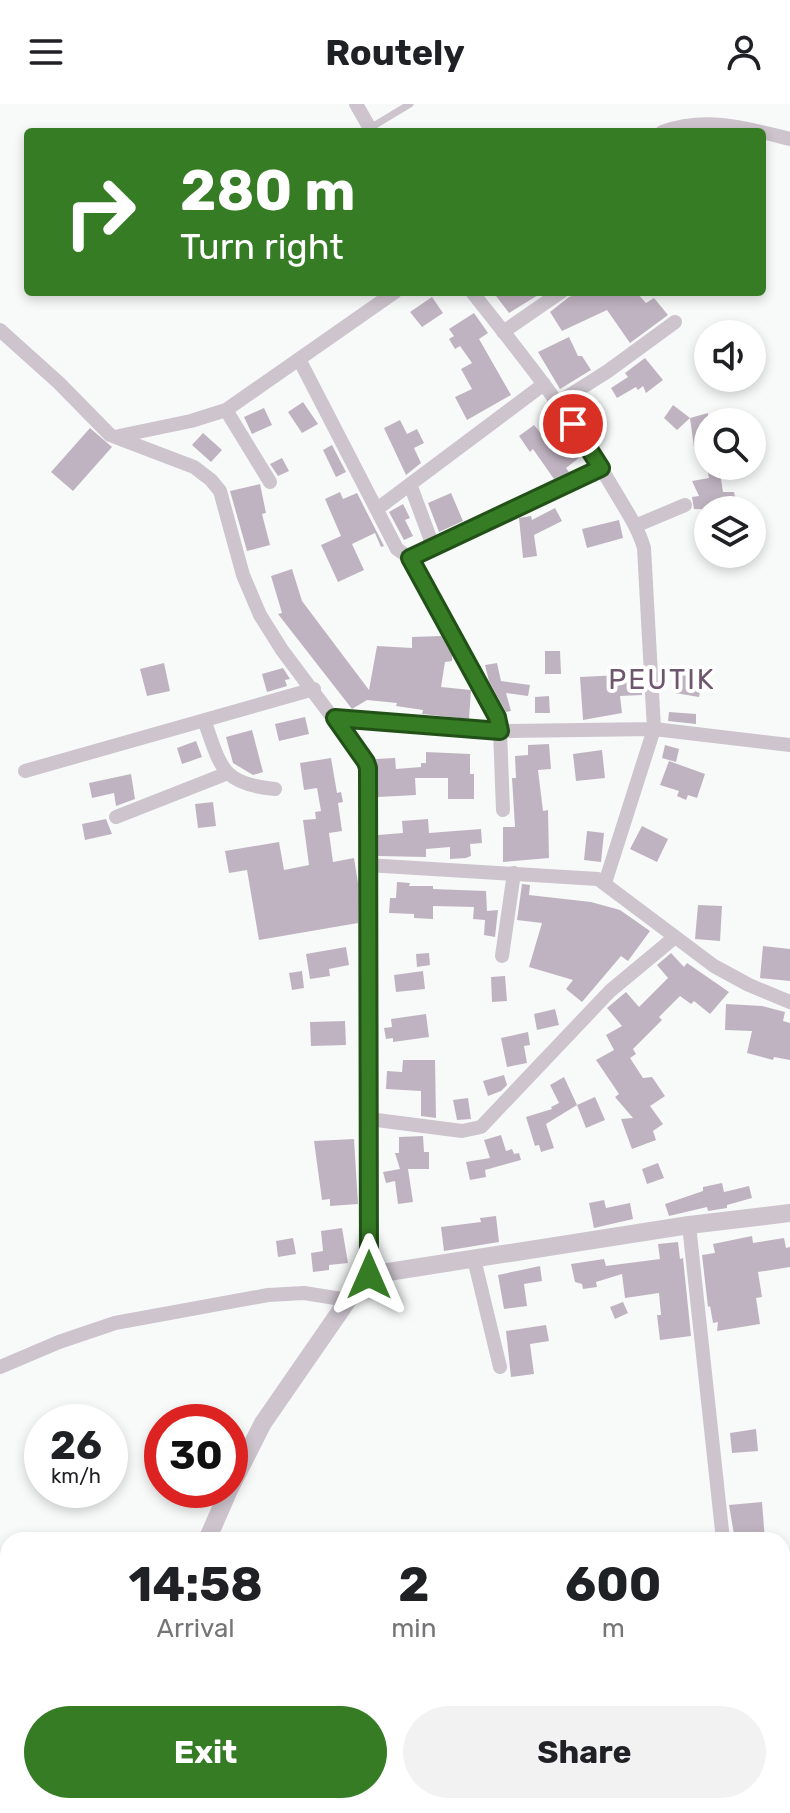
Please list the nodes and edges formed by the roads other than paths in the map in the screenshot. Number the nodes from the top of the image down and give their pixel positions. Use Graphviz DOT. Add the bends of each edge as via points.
graph roads {
  1 [pos="356,104"];
  2 [pos="410,104"];
  3 [pos="370,128"];
  4 [pos="374,128"];
  5 [pos="679,128"];
  6 [pos="748,128"];
  7 [pos="766,133"];
  8 [pos="790,139"];
  9 [pos="389,296"];
  10 [pos="475,296"];
  11 [pos="555,296"];
  12 [pos="675,322"];
  13 [pos="0,330"];
  14 [pos="503,332"];
  15 [pos="300,361"];
  16 [pos="544,384"];
  17 [pos="559,402"];
  18 [pos="226,410"];
  19 [pos="114,437"];
  20 [pos="601,468"];
  21 [pos="270,482"];
  22 [pos="410,484"];
  23 [pos="685,505"];
  24 [pos="377,509"];
  25 [pos="635,526"];
  26 [pos="433,546"];
  27 [pos="410,558"];
  28 [pos="314,689"];
  29 [pos="335,718"];
  30 [pos="204,720"];
  31 [pos="654,729"];
  32 [pos="500,731"];
  33 [pos="790,745"];
  34 [pos="25,771"];
  35 [pos="228,773"];
  36 [pos="275,789"];
  37 [pos="503,810"];
  38 [pos="116,817"];
  39 [pos="367,865"];
  40 [pos="514,873"];
  41 [pos="605,883"];
  42 [pos="675,937"];
  43 [pos="502,956"];
  44 [pos="790,1002"];
  45 [pos="369,1119"];
  46 [pos="790,1213"];
  47 [pos="689,1225"];
  48 [pos="474,1259"];
  49 [pos="369,1275"];
  50 [pos="348,1300"];
  51 [pos="0,1367"];
  52 [pos="500,1367"];
  53 [pos="248,1453"];
  54 [pos="221,1508"];
  55 [pos="211,1532"];
  56 [pos="722,1532"];
  1 -- 3 [label="street"];
  2 -- 4 [label="lane"];
  5 -- 6 [label="street" via="701,123"];
  7 -- 8 [label="street"];
  9 -- 15 [label="street"];
  10 -- 14 [label="street"];
  11 -- 14 [label="street"];
  12 -- 17 [label="street"];
  13 -- 19 [label="street"];
  14 -- 16 [label="street"];
  15 -- 18 [label="street"];
  15 -- 24 [label="street"];
  16 -- 17 [label="street"];
  16 -- 22 [label="street"];
  17 -- 20 [label="street"];
  18 -- 19 [label="street"];
  18 -- 21 [label="street"];
  19 -- 28 [label="street" via="187,464 215,484 260,615"];
  20 -- 25 [label="street"];
  20 -- 26 [label="street"];
  22 -- 24 [label="street"];
  22 -- 26 [label="street"];
  23 -- 25 [label="street"];
  24 -- 27 [label="street" via="397,549"];
  25 -- 31 [label="street" via="644,554"];
  26 -- 27 [label="street"];
  27 -- 32 [label="street"];
  28 -- 29 [label="street"];
  28 -- 30 [label="street"];
  29 -- 32 [label="street"];
  29 -- 39 [label="street" via="368,765"];
  30 -- 34 [label="street"];
  30 -- 35 [label="street"];
  31 -- 32 [label="street"];
  31 -- 33 [label="street"];
  31 -- 41 [label="street"];
  32 -- 37 [label="street"];
  35 -- 36 [label="street" via="249,786"];
  35 -- 38 [label="street"];
  39 -- 40 [label="street"];
  39 -- 45 [label="street"];
  40 -- 41 [label="street"];
  40 -- 43 [label="street"];
  41 -- 42 [label="street"];
  42 -- 44 [label="street" via="732,977"];
  42 -- 45 [label="street" via="610,991 481,1127 462,1131"];
  45 -- 49 [label="street"];
  46 -- 47 [label="street"];
  47 -- 48 [label="street"];
  47 -- 56 [label="street"];
  48 -- 49 [label="street"];
  48 -- 52 [label="street"];
  49 -- 50 [label="street"];
  50 -- 51 [label="street" via="304,1293 268,1295 128,1320"];
  50 -- 53 [label="street"];
  54 -- 55 [label="street"];
}
